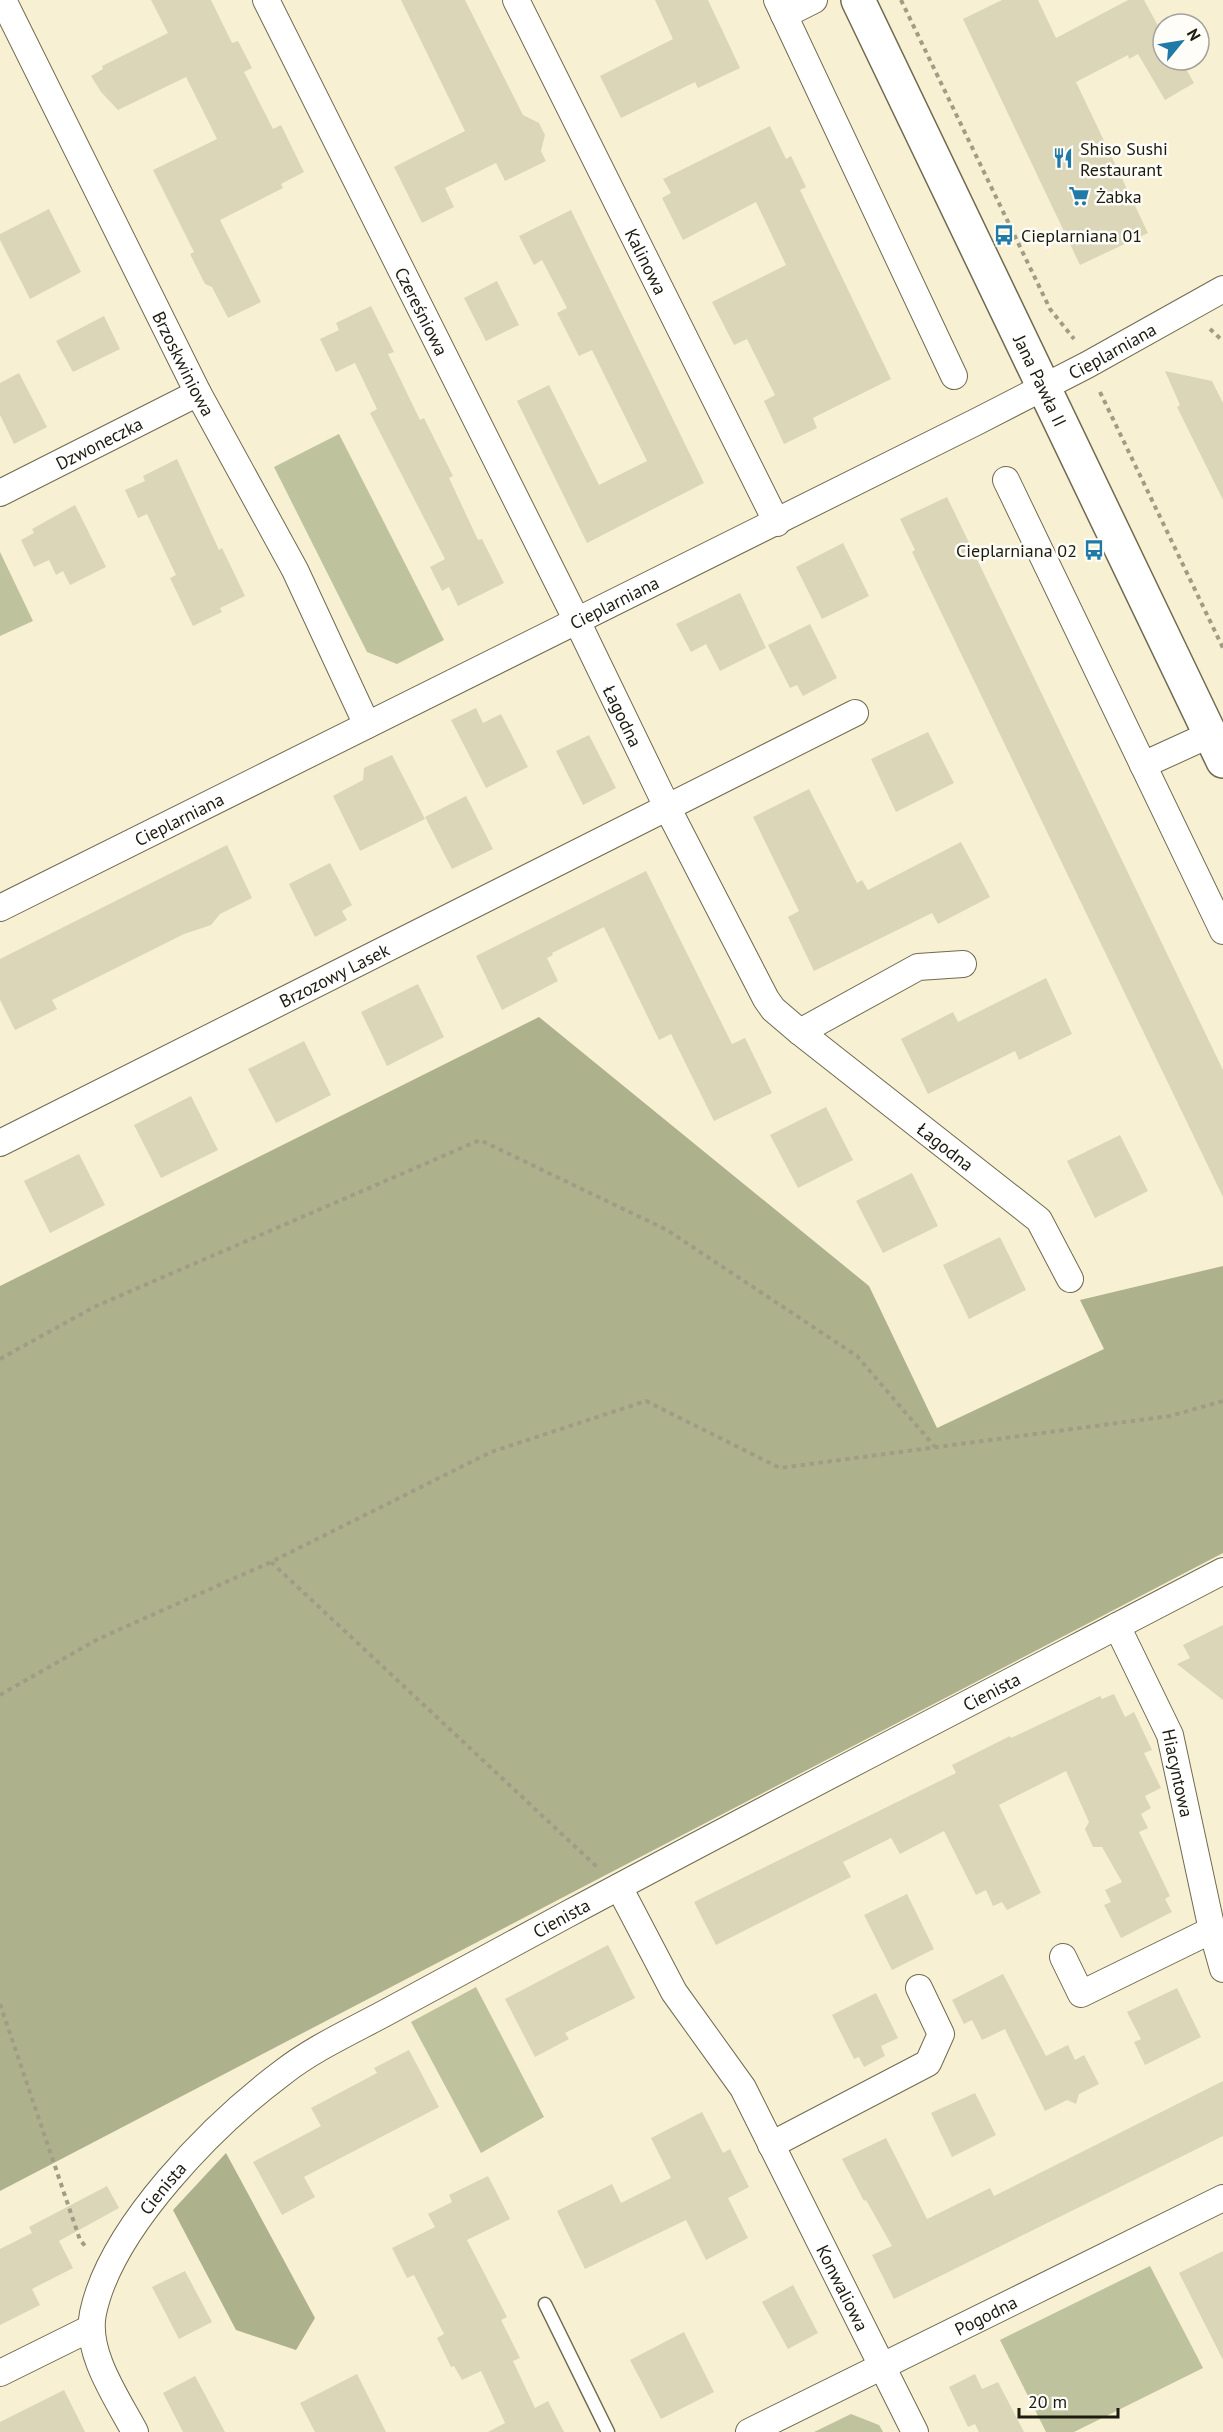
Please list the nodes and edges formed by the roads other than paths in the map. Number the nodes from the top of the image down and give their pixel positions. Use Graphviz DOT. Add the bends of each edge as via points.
graph roads {
  1 [pos="3,0"];
  2 [pos="266,0"];
  3 [pos="516,0"];
  4 [pos="814,0"];
  5 [pos="858,0"];
  6 [pos="781,8"];
  7 [pos="1223,289"];
  8 [pos="954,376"];
  9 [pos="1043,386"];
  10 [pos="198,393"];
  11 [pos="1006,480"];
  12 [pos="0,493"];
  13 [pos="777,523"];
  14 [pos="577,621"];
  15 [pos="855,713"];
  16 [pos="367,725"];
  17 [pos="1217,747"];
  18 [pos="1143,765"];
  19 [pos="668,809"];
  20 [pos="0,908"];
  21 [pos="1223,931"];
  22 [pos="963,964"];
  23 [pos="800,1032"];
  24 [pos="0,1143"];
  25 [pos="1070,1279"];
  26 [pos="1223,1571"];
  27 [pos="1117,1626"];
  28 [pos="619,1887"];
  29 [pos="1212,1930"];
  30 [pos="1063,1957"];
  31 [pos="1223,1969"];
  32 [pos="919,1988"];
  33 [pos="771,2145"];
  34 [pos="1223,2198"];
  35 [pos="545,2304"];
  36 [pos="91,2328"];
  37 [pos="882,2367"];
  38 [pos="0,2373"];
  39 [pos="135,2432"];
  40 [pos="608,2432"];
  41 [pos="749,2432"];
  42 [pos="915,2432"];
  1 -- 10 [label="street, Brzoskwiniowa"];
  2 -- 14 [label="street, Czereśniowa"];
  3 -- 13 [label="street, Kalinowa"];
  4 -- 6 [label="street"];
  5 -- 9 [label="street, Jana Pawła II"];
  6 -- 8 [label="street"];
  7 -- 9 [label="street, Cieplarniana"];
  9 -- 13 [label="street, Cieplarniana"];
  9 -- 17 [label="street, Jana Pawła II"];
  10 -- 12 [label="street, Dzwoneczka"];
  10 -- 16 [label="street, Brzoskwiniowa" via="295,570"];
  11 -- 18 [label="street"];
  13 -- 14 [label="street, Cieplarniana"];
  14 -- 16 [label="street, Cieplarniana"];
  14 -- 19 [label="street, Łagodna"];
  15 -- 19 [label="street"];
  16 -- 20 [label="street, Cieplarniana"];
  17 -- 18 [label="street"];
  18 -- 21 [label="street"];
  19 -- 23 [label="street, Łagodna" via="766,999"];
  19 -- 24 [label="street, Brzozowy Lasek"];
  22 -- 23 [label="street" via="918,967"];
  23 -- 25 [label="street, Łagodna" via="1039,1220"];
  26 -- 27 [label="street, Cienista"];
  27 -- 28 [label="street, Cienista"];
  27 -- 29 [label="street, Hiacyntowa" via="1170,1735"];
  28 -- 33 [label="street, Konwaliowa" via="674,1992 731,2068"];
  28 -- 36 [label="street, Cienista" via="309,2054 263,2087 177,2171 145,2212 109,2271"];
  29 -- 30 [label="street" via="1081,1994"];
  29 -- 31 [label="street, Hiacyntowa"];
  32 -- 33 [label="street" via="941,2034 928,2063"];
  33 -- 37 [label="street, Konwaliowa"];
  34 -- 37 [label="street, Pogodna"];
  35 -- 40 [label="lane"];
  36 -- 38 [label="street"];
  36 -- 39 [label="street" via="105,2374"];
  37 -- 41 [label="street, Pogodna"];
  37 -- 42 [label="street, Konwaliowa"];
}
